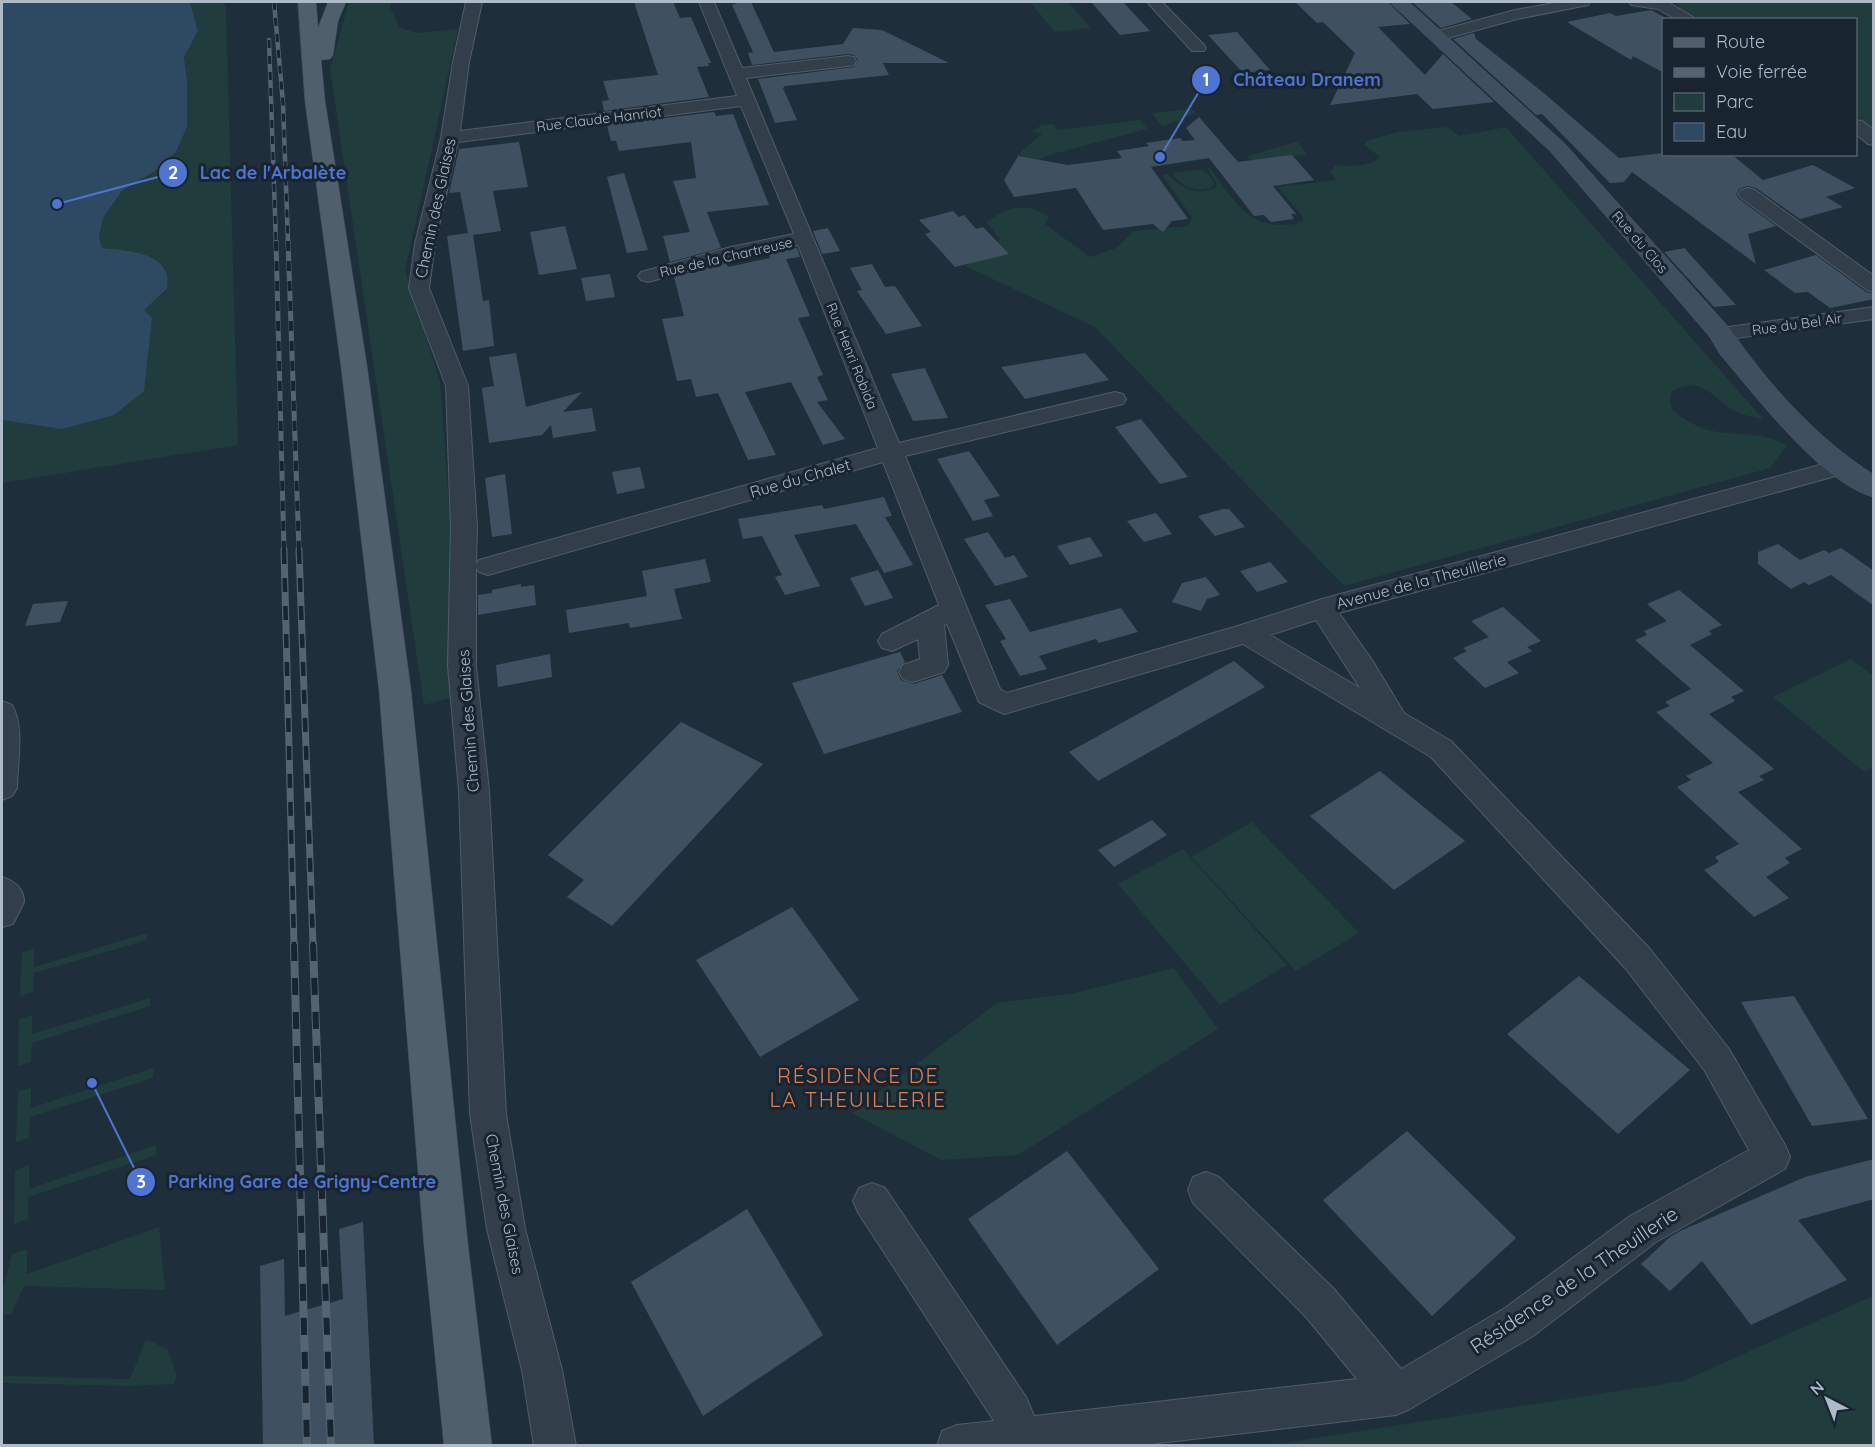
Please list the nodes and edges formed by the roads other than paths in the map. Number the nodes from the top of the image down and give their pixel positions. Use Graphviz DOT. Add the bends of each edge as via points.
graph roads {
  1 [pos="336,2"];
  2 [pos="479,2"];
  3 [pos="706,2"];
  4 [pos="1154,2"];
  5 [pos="1398,2"];
  6 [pos="1578,2"];
  7 [pos="1637,2"];
  8 [pos="309,5"];
  9 [pos="1686,18"];
  10 [pos="1445,44"];
  11 [pos="1198,48"];
  12 [pos="848,61"];
  13 [pos="737,74"];
  14 [pos="747,100"];
  15 [pos="315,101"];
  16 [pos="1857,126"];
  17 [pos="450,138"];
  18 [pos="1874,140"];
  19 [pos="1749,194"];
  20 [pos="805,238"];
  21 [pos="648,276"];
  22 [pos="1874,286"];
  23 [pos="1874,313"];
  24 [pos="1721,334"];
  25 [pos="1115,399"];
  26 [pos="891,452"];
  27 [pos="1861,478"];
  28 [pos="488,566"];
  29 [pos="955,608"];
  30 [pos="1322,608"];
  31 [pos="930,621"];
  32 [pos="1246,633"];
  33 [pos="892,641"];
  34 [pos="913,672"];
  35 [pos="1004,704"];
  36 [pos="2,712"];
  37 [pos="1392,717"];
  38 [pos="2,788"];
  39 [pos="2,890"];
  40 [pos="2,914"];
  41 [pos="1206,1190"];
  42 [pos="872,1200"];
  43 [pos="1396,1395"];
  44 [pos="1020,1438"];
  45 [pos="468,1446"];
  46 [pos="555,1446"];
  47 [pos="957,1446"];
  1 -- 15 [label="main road"];
  2 -- 17 [label="street, Chemin des Glaises" via="461,62"];
  3 -- 13 [label="street, Rue Henri Robida"];
  4 -- 11 [label="street"];
  5 -- 10 [label="street, Rue du Clos"];
  6 -- 10 [label="street" via="1515,15"];
  7 -- 9 [label="street" via="1662,5"];
  8 -- 15 [label="main road"];
  10 -- 24 [label="street, Rue du Clos" via="1558,148"];
  12 -- 13 [label="street"];
  13 -- 14 [label="street, Rue Henri Robida"];
  14 -- 17 [label="street, Rue Claude Hanriot"];
  14 -- 20 [label="street, Rue Henri Robida"];
  15 -- 45 [label="main road" via="395,690"];
  16 -- 18 [label="street"];
  17 -- 46 [label="street, Chemin des Glaises" via="425,244 419,288 457,386 464,527 462,666 474,791 489,1114 506,1229 542,1370"];
  19 -- 22 [label="street"];
  20 -- 21 [label="street, Rue de la Chartreuse"];
  20 -- 26 [label="street, Rue Henri Robida"];
  23 -- 24 [label="street, Rue du Bel Air"];
  24 -- 27 [label="street, Rue du Clos" via="1729,349 1810,441"];
  25 -- 26 [label="street, Rue du Chalet"];
  26 -- 28 [label="street, Rue du Chalet"];
  26 -- 29 [label="street, Rue Henri Robida"];
  27 -- 30 [label="street, Avenue de la Theuillerie"];
  29 -- 31 [label="street"];
  29 -- 35 [label="street, Rue Henri Robida" via="989,695"];
  30 -- 32 [label="street, Avenue de la Theuillerie"];
  30 -- 37 [label="street, Résidence de la Theuillerie"];
  31 -- 33 [label="street"];
  31 -- 34 [label="street" via="934,665"];
  32 -- 35 [label="street, Avenue de la Theuillerie"];
  32 -- 37 [label="street"];
  36 -- 38 [label="street"];
  37 -- 43 [label="street, Résidence de la Theuillerie" via="1441,749 1638,959 1717,1060 1772,1157 1643,1229 1519,1322"];
  39 -- 40 [label="street" via="8,902"];
  41 -- 43 [label="street" via="1320,1303"];
  42 -- 44 [label="street" via="1012,1411"];
  43 -- 44 [label="street, Résidence de la Theuillerie"];
  44 -- 47 [label="street, Résidence de la Theuillerie"];
}
